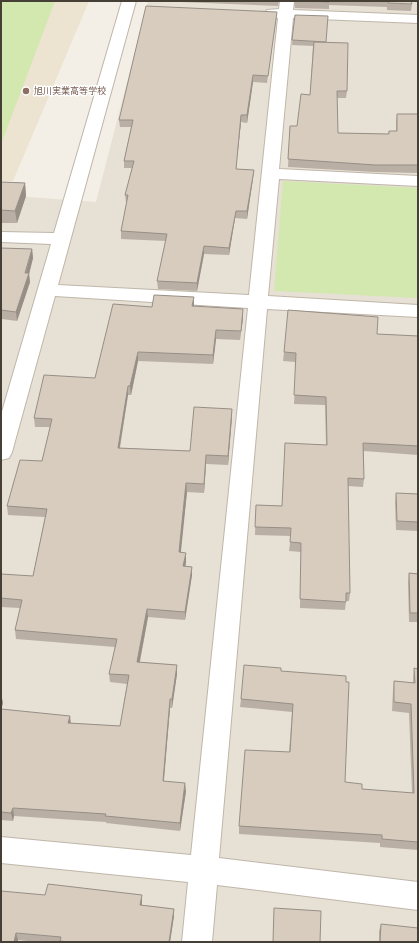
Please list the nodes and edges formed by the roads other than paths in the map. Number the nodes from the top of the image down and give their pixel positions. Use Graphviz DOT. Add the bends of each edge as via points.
graph roads {
  1 [pos="133,5"];
  2 [pos="287,7"];
  3 [pos="254,12"];
  4 [pos="418,19"];
  5 [pos="271,174"];
  6 [pos="418,180"];
  7 [pos="1,236"];
  8 [pos="61,239"];
  9 [pos="47,290"];
  10 [pos="259,303"];
  11 [pos="418,311"];
  12 [pos="1,452"];
  13 [pos="1,850"];
  14 [pos="205,870"];
  15 [pos="418,896"];
  16 [pos="198,942"];
  1 -- 8 [label="street"];
  2 -- 3 [label="street"];
  2 -- 4 [label="street"];
  2 -- 5 [label="street"];
  5 -- 6 [label="street"];
  5 -- 10 [label="street"];
  7 -- 8 [label="street"];
  8 -- 9 [label="street"];
  9 -- 10 [label="street"];
  9 -- 12 [label="street"];
  10 -- 11 [label="street"];
  10 -- 14 [label="street"];
  13 -- 14 [label="street"];
  14 -- 15 [label="street"];
  14 -- 16 [label="street"];
}
